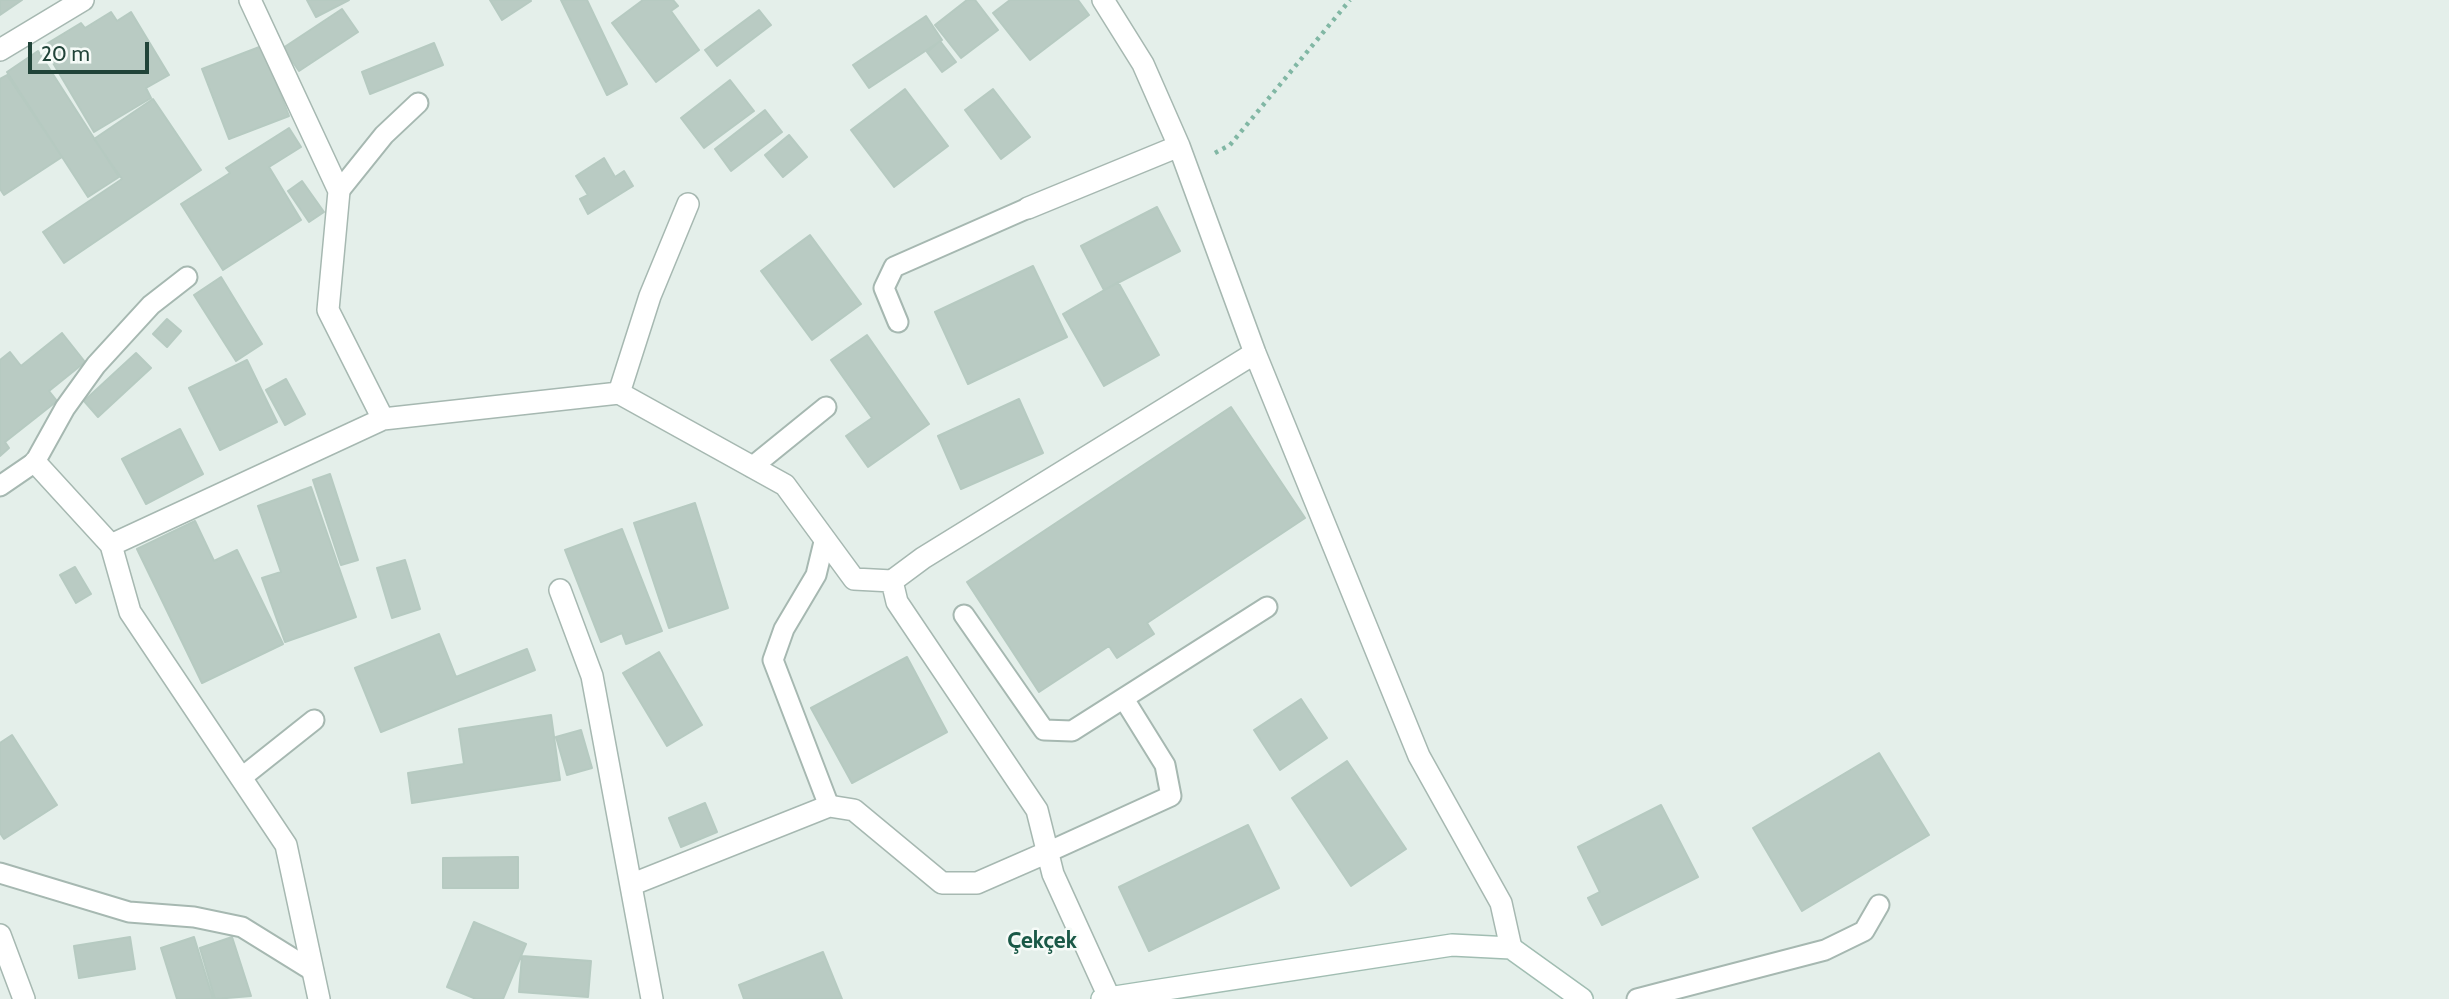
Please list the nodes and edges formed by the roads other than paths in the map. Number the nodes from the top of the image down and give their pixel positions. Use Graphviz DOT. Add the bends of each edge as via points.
graph roads {
  1 [pos="83,0"];
  2 [pos="250,0"];
  3 [pos="1103,0"];
  4 [pos="0,50"];
  5 [pos="418,103"];
  6 [pos="1179,146"];
  7 [pos="339,191"];
  8 [pos="688,204"];
  9 [pos="1028,208"];
  10 [pos="187,277"];
  11 [pos="898,322"];
  12 [pos="1255,353"];
  13 [pos="619,393"];
  14 [pos="826,407"];
  15 [pos="383,419"];
  16 [pos="35,463"];
  17 [pos="752,467"];
  18 [pos="0,486"];
  19 [pos="824,542"];
  20 [pos="111,545"];
  21 [pos="892,581"];
  22 [pos="559,590"];
  23 [pos="1267,607"];
  24 [pos="964,615"];
  25 [pos="1124,699"];
  26 [pos="314,720"];
  27 [pos="242,778"];
  28 [pos="829,806"];
  29 [pos="1048,852"];
  30 [pos="0,873"];
  31 [pos="633,884"];
  32 [pos="1879,905"];
  33 [pos="0,935"];
  34 [pos="1511,948"];
  35 [pos="313,971"];
  36 [pos="1178,992"];
  37 [pos="1105,998"];
  38 [pos="24,999"];
  39 [pos="319,999"];
  40 [pos="652,999"];
  41 [pos="1582,999"];
  42 [pos="1637,999"];
  1 -- 4 [label="street"];
  2 -- 7 [label="street"];
  3 -- 6 [label="street" via="1143,64"];
  5 -- 7 [label="lane" via="384,135"];
  6 -- 9 [label="street"];
  6 -- 12 [label="street"];
  7 -- 15 [label="street" via="328,310"];
  8 -- 13 [label="street" via="650,296"];
  9 -- 11 [label="lane" via="894,267 884,288"];
  10 -- 16 [label="lane" via="151,305 96,365 65,408"];
  12 -- 21 [label="street"];
  12 -- 34 [label="street" via="1419,756 1501,904"];
  13 -- 15 [label="street"];
  13 -- 17 [label="street"];
  14 -- 17 [label="lane"];
  15 -- 20 [label="street"];
  16 -- 18 [label="lane"];
  16 -- 20 [label="street"];
  17 -- 19 [label="street" via="785,485"];
  19 -- 21 [label="street" via="854,579"];
  19 -- 28 [label="lane" via="816,575 784,629 773,660"];
  20 -- 27 [label="street" via="130,612"];
  21 -- 29 [label="street" via="897,602 1037,810"];
  22 -- 31 [label="street" via="592,677"];
  23 -- 25 [label="lane"];
  24 -- 25 [label="lane" via="1044,730 1072,731"];
  25 -- 29 [label="lane" via="1166,765 1171,796"];
  26 -- 27 [label="lane"];
  27 -- 35 [label="street" via="286,845"];
  28 -- 29 [label="street" via="854,810 942,883 977,883"];
  28 -- 31 [label="street"];
  29 -- 37 [label="street"];
  30 -- 35 [label="lane" via="129,912 194,917 242,927"];
  31 -- 40 [label="street"];
  32 -- 42 [label="lane" via="1864,932 1825,950"];
  33 -- 38 [label="street"];
  34 -- 36 [label="street" via="1452,946"];
  34 -- 41 [label="street"];
  35 -- 39 [label="street"];
  36 -- 37 [label="street"];
}
